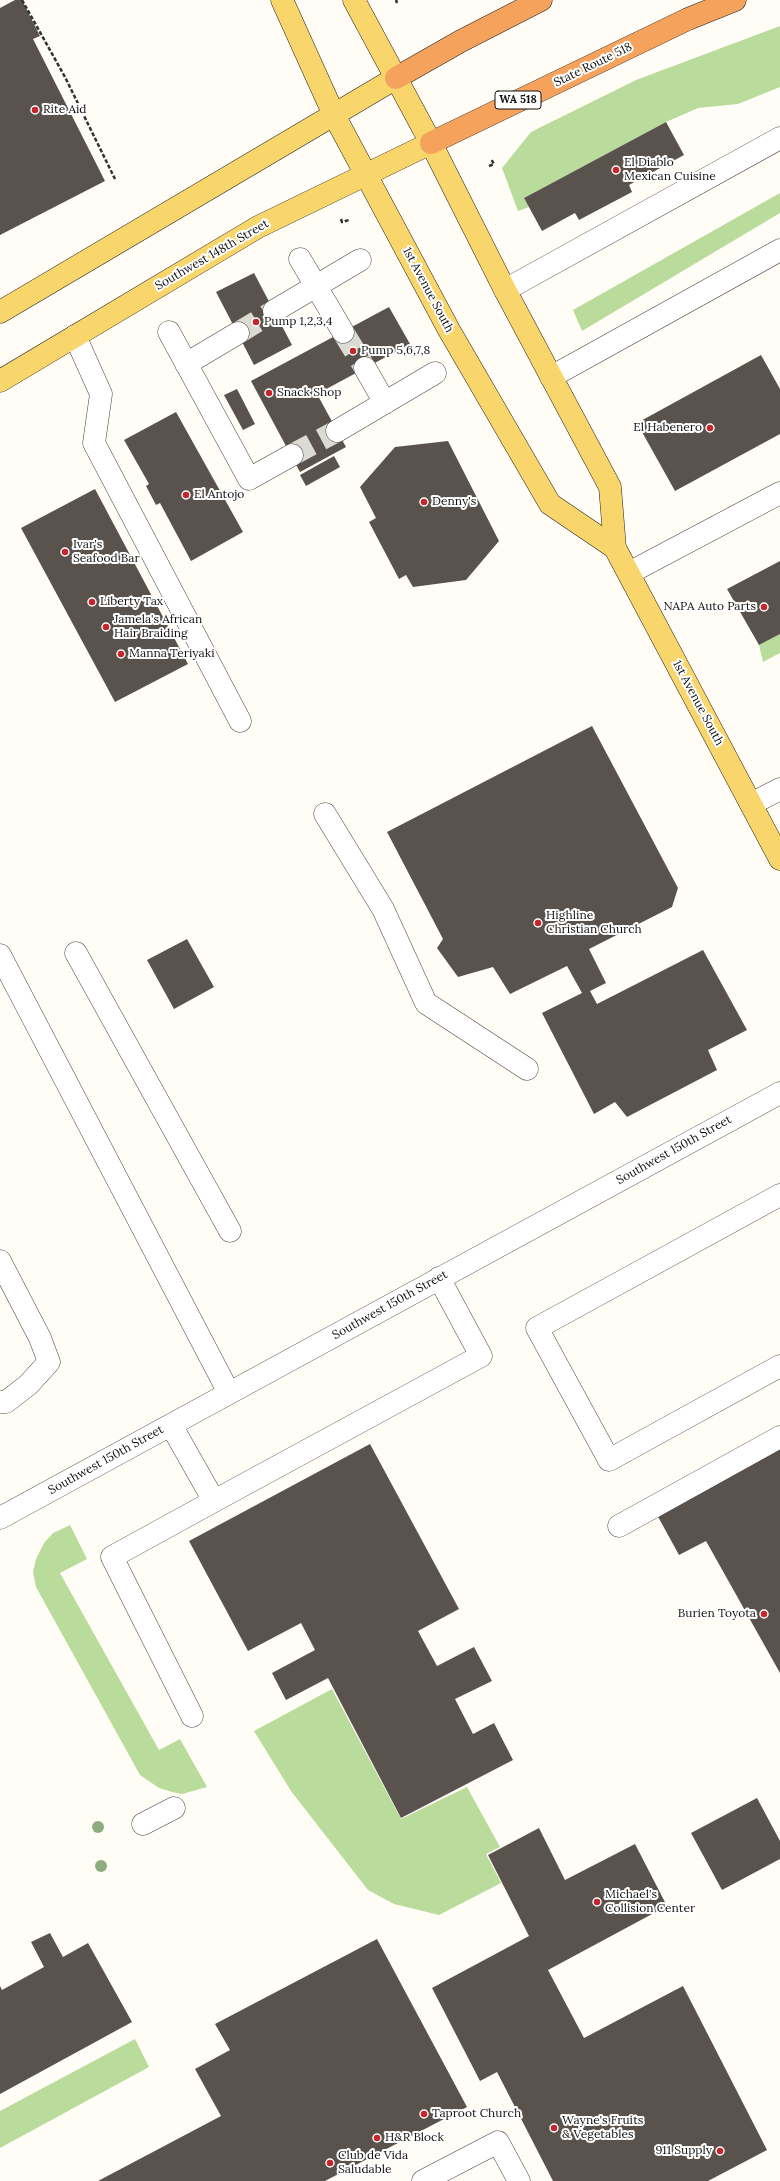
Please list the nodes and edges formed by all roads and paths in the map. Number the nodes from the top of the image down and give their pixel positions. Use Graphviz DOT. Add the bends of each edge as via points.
graph roads {
  1 [pos="22,0"];
  2 [pos="282,0"];
  3 [pos="354,0"];
  4 [pos="541,0"];
  5 [pos="735,0"];
  6 [pos="396,78"];
  7 [pos="334,115"];
  8 [pos="780,138"];
  9 [pos="431,143"];
  10 [pos="491,159"];
  11 [pos="489,166"];
  12 [pos="367,175"];
  13 [pos="115,179"];
  14 [pos="349,220"];
  15 [pos="342,222"];
  16 [pos="780,250"];
  17 [pos="300,259"];
  18 [pos="360,260"];
  19 [pos="316,286"];
  20 [pos="505,290"];
  21 [pos="274,311"];
  22 [pos="0,312"];
  23 [pos="169,332"];
  24 [pos="343,332"];
  25 [pos="238,333"];
  26 [pos="75,336"];
  27 [pos="186,364"];
  28 [pos="364,368"];
  29 [pos="435,373"];
  30 [pos="551,377"];
  31 [pos="0,381"];
  32 [pos="385,404"];
  33 [pos="337,431"];
  34 [pos="292,455"];
  35 [pos="780,493"];
  36 [pos="615,548"];
  37 [pos="629,573"];
  38 [pos="240,721"];
  39 [pos="780,789"];
  40 [pos="751,804"];
  41 [pos="325,814"];
  42 [pos="780,859"];
  43 [pos="76,953"];
  44 [pos="0,955"];
  45 [pos="527,1069"];
  46 [pos="780,1092"];
  47 [pos="780,1195"];
  48 [pos="230,1231"];
  49 [pos="0,1261"];
  50 [pos="439,1278"];
  51 [pos="780,1366"];
  52 [pos="229,1393"];
  53 [pos="0,1402"];
  54 [pos="171,1425"];
  55 [pos="780,1437"];
  56 [pos="214,1501"];
  57 [pos="0,1518"];
  58 [pos="619,1526"];
  59 [pos="192,1716"];
  60 [pos="174,1808"];
  61 [pos="143,1824"];
  62 [pos="423,2181"];
  63 [pos="519,2181"];
  1 -- 13 [label="path"];
  2 -- 7 [label="main road, 1st Avenue South"];
  3 -- 6 [label="main road, 1st Avenue South"];
  4 -- 6 [label="highway"];
  5 -- 9 [label="highway, State Route 518 / WA 518" via="688,19"];
  6 -- 7 [label="main road"];
  6 -- 9 [label="main road, 1st Avenue South"];
  7 -- 12 [label="main road, 1st Avenue South"];
  7 -- 22 [label="main road"];
  8 -- 20 [label="street"];
  9 -- 12 [label="main road, Southwest 148th Street"];
  9 -- 20 [label="main road, 1st Avenue South"];
  10 -- 11 [label="path" via="494,164"];
  12 -- 26 [label="main road, Southwest 148th Street" via="258,226"];
  12 -- 36 [label="main road, 1st Avenue South" via="449,330 550,504"];
  14 -- 15 [label="path"];
  16 -- 30 [label="street"];
  17 -- 19 [label="street"];
  18 -- 19 [label="street"];
  19 -- 21 [label="street"];
  19 -- 24 [label="street"];
  20 -- 30 [label="main road, 1st Avenue South"];
  23 -- 27 [label="street"];
  25 -- 27 [label="street"];
  26 -- 31 [label="main road, Southwest 148th Street"];
  26 -- 38 [label="street" via="102,394 94,443"];
  27 -- 34 [label="street" via="249,479"];
  28 -- 32 [label="street"];
  29 -- 32 [label="street"];
  30 -- 36 [label="main road, 1st Avenue South" via="610,487"];
  32 -- 33 [label="street"];
  35 -- 37 [label="street"];
  36 -- 37 [label="main road, 1st Avenue South"];
  37 -- 40 [label="main road, 1st Avenue South"];
  39 -- 40 [label="street"];
  40 -- 42 [label="main road, 1st Avenue South"];
  41 -- 45 [label="street" via="389,920 426,1003"];
  43 -- 48 [label="street"];
  44 -- 52 [label="street"];
  46 -- 50 [label="street, Southwest 150th Street"];
  47 -- 51 [label="street" via="537,1328 609,1460"];
  49 -- 53 [label="street" via="40,1338 49,1362 28,1385 6,1402"];
  50 -- 52 [label="street, Southwest 150th Street"];
  50 -- 56 [label="street" via="481,1356"];
  52 -- 54 [label="street, Southwest 150th Street"];
  54 -- 56 [label="street"];
  54 -- 57 [label="street, Southwest 150th Street"];
  55 -- 58 [label="street"];
  56 -- 59 [label="street" via="112,1557"];
  60 -- 61 [label="street"];
  62 -- 63 [label="street" via="498,2142"];
}
